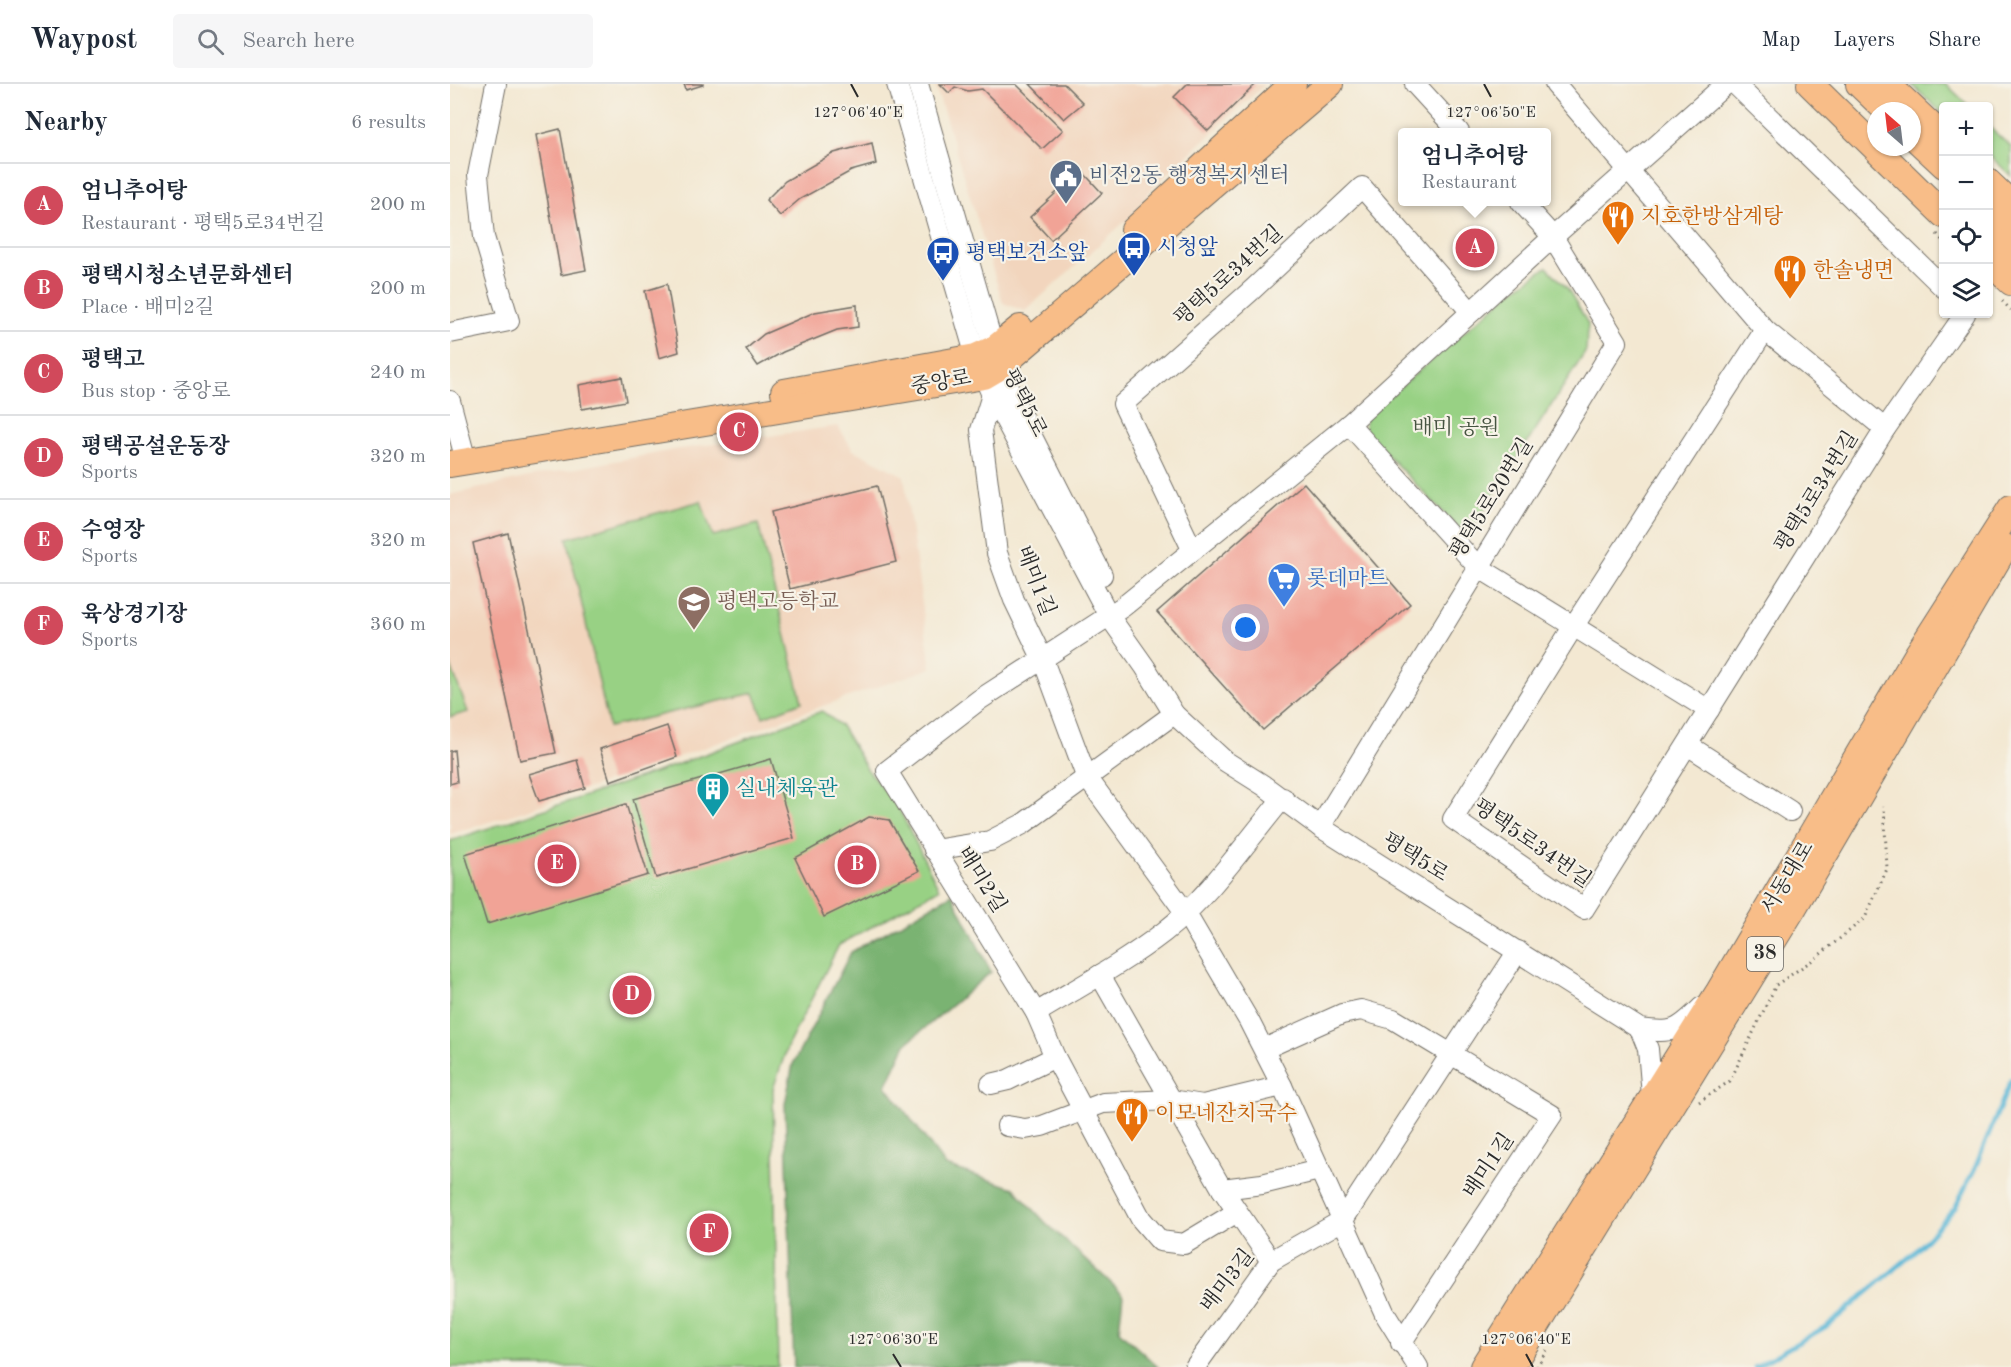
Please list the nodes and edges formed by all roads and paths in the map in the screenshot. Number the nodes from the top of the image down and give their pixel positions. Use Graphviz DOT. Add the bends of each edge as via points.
graph roads {
  1 [pos="496,84"];
  2 [pos="1293,84"];
  3 [pos="1330,84"];
  4 [pos="1415,84"];
  5 [pos="1555,84"];
  6 [pos="1726,84"];
  7 [pos="1735,84"];
  8 [pos="1810,84"];
  9 [pos="1832,84"];
  10 [pos="1859,84"];
  11 [pos="1887,84"];
  12 [pos="918,86"];
  13 [pos="898,89"];
  14 [pos="1878,102"];
  15 [pos="1867,118"];
  16 [pos="1455,128"];
  17 [pos="1939,133"];
  18 [pos="1921,143"];
  19 [pos="1907,156"];
  20 [pos="1939,160"];
  21 [pos="1630,171"];
  22 [pos="1939,186"];
  23 [pos="1993,186"];
  24 [pos="2011,204"];
  25 [pos="1525,206"];
  26 [pos="1939,210"];
  27 [pos="1992,210"];
  28 [pos="2011,229"];
  29 [pos="1553,237"];
  30 [pos="1993,239"];
  31 [pos="2011,256"];
  32 [pos="1993,264"];
  33 [pos="2011,282"];
  34 [pos="1939,283"];
  35 [pos="1471,312"];
  36 [pos="1962,318"];
  37 [pos="1765,330"];
  38 [pos="450,333"];
  39 [pos="989,369"];
  40 [pos="450,401"];
  41 [pos="1349,424"];
  42 [pos="1885,429"];
  43 [pos="457,456"];
  44 [pos="2011,508"];
  45 [pos="2011,537"];
  46 [pos="1192,549"];
  47 [pos="1478,567"];
  48 [pos="1109,616"];
  49 [pos="1573,627"];
  50 [pos="1043,660"];
  51 [pos="1709,710"];
  52 [pos="1174,714"];
  53 [pos="1689,746"];
  54 [pos="1086,776"];
  55 [pos="1283,798"];
  56 [pos="1884,806"];
  57 [pos="1790,811"];
  58 [pos="1320,827"];
  59 [pos="934,850"];
  60 [pos="1185,912"];
  61 [pos="1518,951"];
  62 [pos="1100,975"];
  63 [pos="1718,993"];
  64 [pos="1036,1013"];
  65 [pos="1640,1029"];
  66 [pos="1264,1049"];
  67 [pos="1450,1054"];
  68 [pos="1054,1057"];
  69 [pos="991,1084"];
  70 [pos="1282,1086"];
  71 [pos="1652,1096"];
  72 [pos="1171,1101"];
  73 [pos="1084,1111"];
  74 [pos="1692,1111"];
  75 [pos="1007,1126"];
  76 [pos="1319,1170"];
  77 [pos="1222,1189"];
  78 [pos="1237,1212"];
  79 [pos="1342,1220"];
  80 [pos="1271,1262"];
  81 [pos="1547,1265"];
  82 [pos="1401,1342"];
  83 [pos="1549,1346"];
  84 [pos="1414,1366"];
  85 [pos="1194,1367"];
  86 [pos="1466,1367"];
  87 [pos="1483,1367"];
  88 [pos="1511,1367"];
  89 [pos="1537,1367"];
  1 -- 38 [label="street" via="478,175 484,237 509,321"];
  2 -- 39 [label="main road, 중앙로"];
  3 -- 39 [label="main road"];
  4 -- 16 [label="street"];
  5 -- 21 [label="street, 평택5로34번길"];
  6 -- 21 [label="street"];
  7 -- 34 [label="street"];
  8 -- 26 [label="main road"];
  9 -- 15 [label="main road"];
  10 -- 14 [label="main road"];
  11 -- 17 [label="main road"];
  12 -- 13 [label="street"];
  12 -- 39 [label="street"];
  13 -- 39 [label="street, 평택5로"];
  18 -- 20 [label="main road"];
  19 -- 22 [label="main road"];
  21 -- 29 [label="street"];
  21 -- 37 [label="street, 평택5로34번길"];
  23 -- 24 [label="main road"];
  25 -- 29 [label="street, 평택5로20번길"];
  27 -- 28 [label="main road"];
  29 -- 35 [label="street"];
  29 -- 47 [label="street, 평택5로20번길" via="1617,342"];
  30 -- 31 [label="main road"];
  32 -- 33 [label="main road"];
  35 -- 41 [label="street"];
  35 -- 46 [label="street, 평택5로34번길" via="1362,186 1123,404"];
  36 -- 42 [label="street"];
  37 -- 42 [label="street, 평택5로34번길"];
  37 -- 49 [label="street, 평택5로34번길"];
  39 -- 43 [label="main road, 중앙로"];
  39 -- 48 [label="street, 평택5로"];
  39 -- 48 [label="street" via="1011,395 1107,585"];
  39 -- 50 [label="street, 배미1길" via="981,430 997,553"];
  40 -- 43 [label="street"];
  41 -- 46 [label="street"];
  41 -- 47 [label="street"];
  42 -- 51 [label="street, 평택5로34번길"];
  44 -- 63 [label="main road, 서동대로 / 38" via="1917,655"];
  45 -- 88 [label="main road, 서동대로 / 38" via="1794,907"];
  46 -- 48 [label="street"];
  47 -- 49 [label="street"];
  47 -- 58 [label="street, 평택5로20번길"];
  48 -- 50 [label="street"];
  48 -- 52 [label="street, 평택5로"];
  49 -- 51 [label="street"];
  49 -- 53 [label="street, 평택5로34번길" via="1453,819 1584,909"];
  50 -- 54 [label="street, 배미1길"];
  50 -- 59 [label="street, 배미2길" via="979,700 887,771"];
  51 -- 53 [label="street, 평택5로34번길"];
  52 -- 54 [label="street"];
  52 -- 55 [label="street, 평택5로" via="1225,761"];
  53 -- 57 [label="street"];
  54 -- 59 [label="street" via="1023,824 990,842"];
  54 -- 60 [label="street, 배미1길"];
  55 -- 58 [label="street, 평택5로"];
  55 -- 60 [label="street"];
  56 -- 74 [label="path" via="1887,869 1865,918 1776,985 1730,1081 1699,1101"];
  58 -- 61 [label="street, 평택5로"];
  59 -- 64 [label="street, 배미2길"];
  60 -- 62 [label="street"];
  60 -- 66 [label="street, 배미1길"];
  61 -- 65 [label="street, 평택5로"];
  61 -- 67 [label="street"];
  62 -- 64 [label="street"];
  62 -- 72 [label="street"];
  63 -- 65 [label="street" via="1679,1029"];
  63 -- 71 [label="main road, 서동대로 / 38"];
  64 -- 68 [label="street, 배미2길"];
  65 -- 71 [label="street" via="1648,1049"];
  66 -- 67 [label="street, 배미1길" via="1342,1014 1361,1010 1393,1019"];
  66 -- 70 [label="street, 배미1길"];
  67 -- 79 [label="street"];
  67 -- 82 [label="street, 배미1길" via="1552,1115"];
  68 -- 69 [label="street" via="1008,1080"];
  68 -- 73 [label="street, 배미2길"];
  70 -- 72 [label="street" via="1203,1105"];
  70 -- 76 [label="street, 배미1길"];
  71 -- 81 [label="main road, 서동대로 / 38"];
  72 -- 73 [label="street" via="1103,1103"];
  72 -- 77 [label="street"];
  73 -- 75 [label="street" via="1042,1126"];
  73 -- 78 [label="street, 배미2길" via="1141,1219 1160,1241 1184,1244"];
  76 -- 77 [label="street"];
  76 -- 79 [label="street, 배미1길"];
  77 -- 78 [label="street"];
  78 -- 80 [label="street"];
  79 -- 80 [label="street, 배미3길"];
  79 -- 82 [label="street, 배미1길"];
  80 -- 85 [label="street, 배미3길"];
  81 -- 86 [label="main road" via="1479,1345"];
  81 -- 87 [label="main road, 서동대로 / 38"];
  82 -- 84 [label="street, 배미1길"];
  83 -- 89 [label="path"];
}
